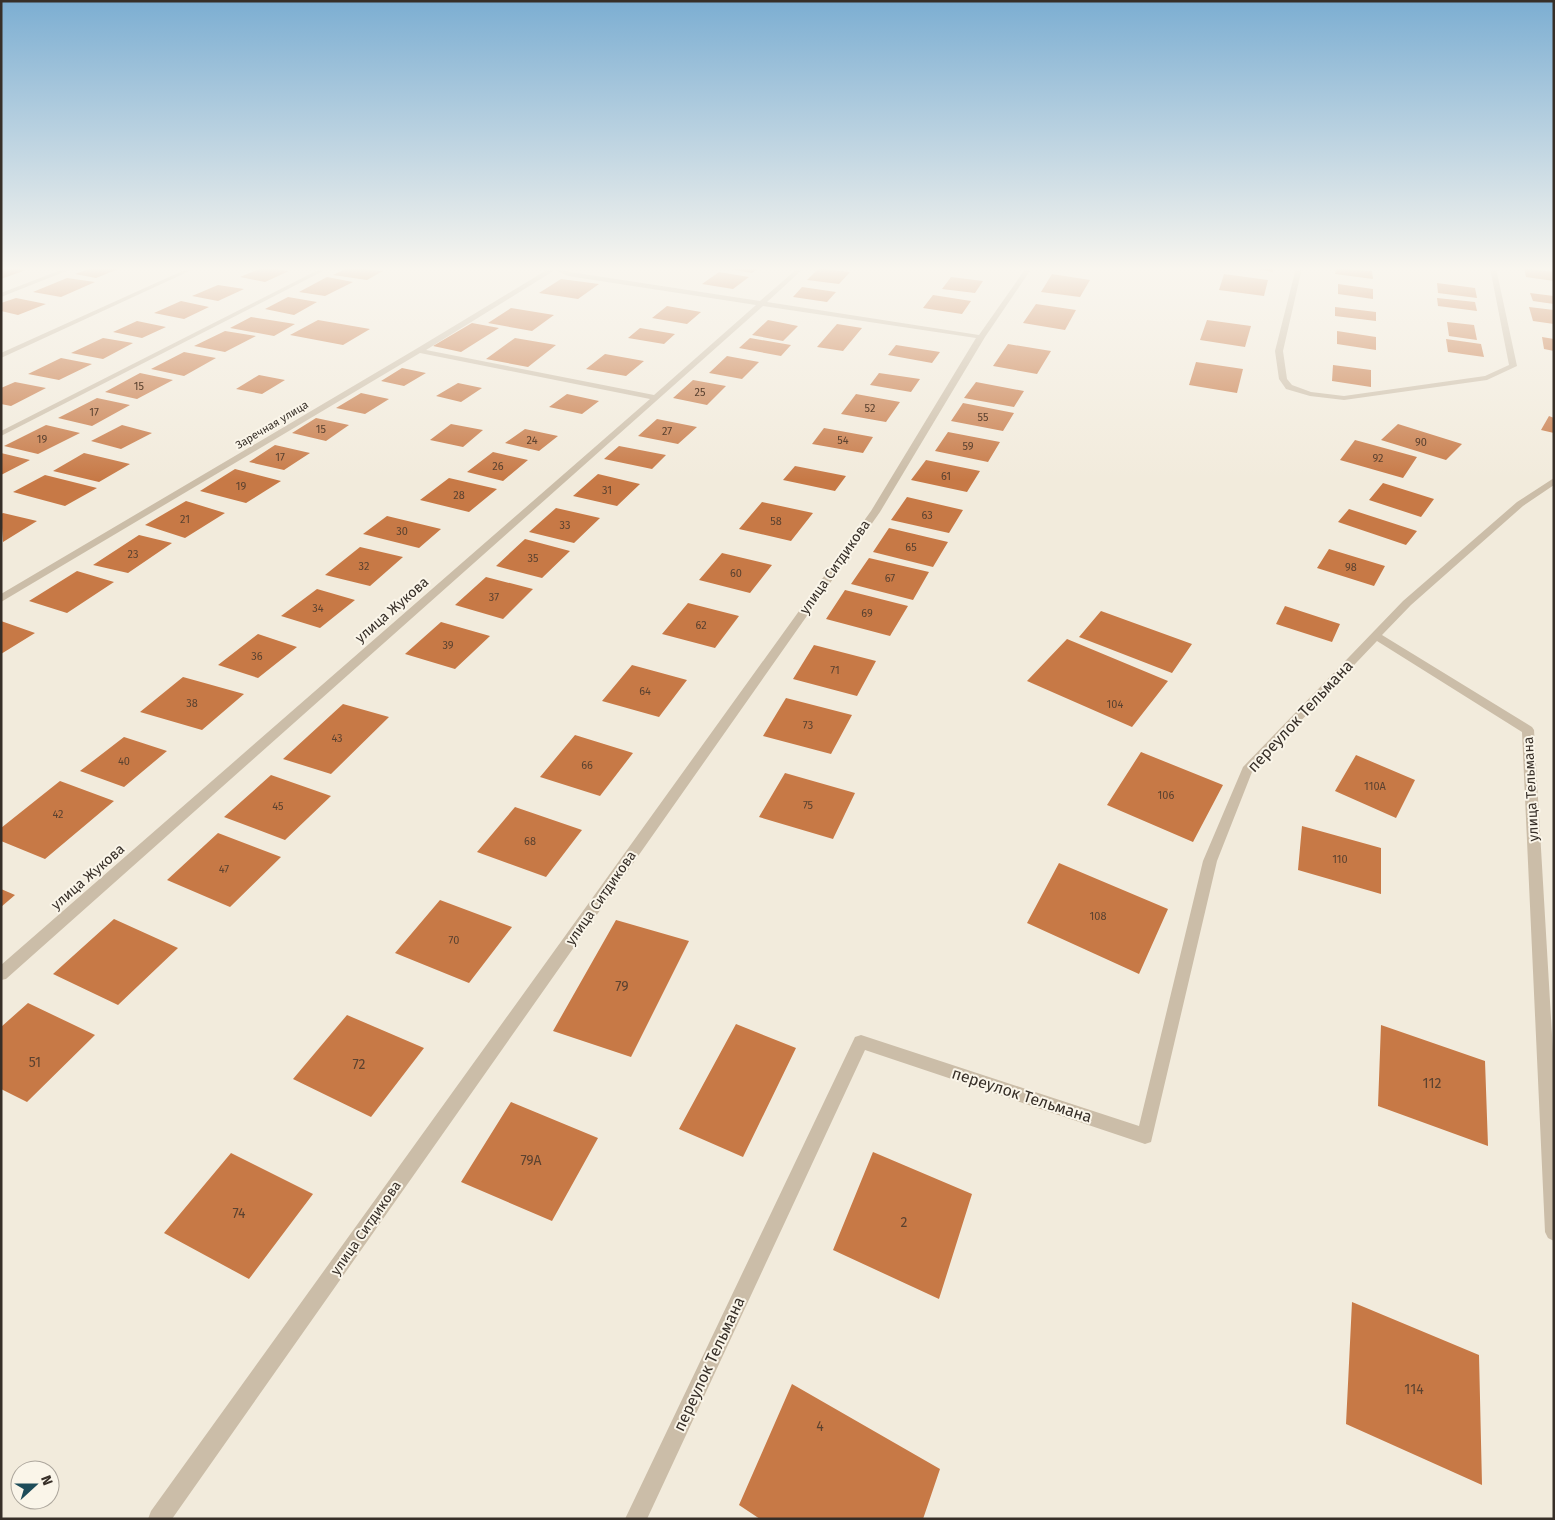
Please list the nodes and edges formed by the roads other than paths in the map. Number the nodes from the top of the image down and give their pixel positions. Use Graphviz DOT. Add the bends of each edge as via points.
graph roads {
  1 [pos="38,339"];
  2 [pos="187,339"];
  3 [pos="439,339"];
  4 [pos="721,339"];
  5 [pos="980,339"];
  6 [pos="1282,339"];
  7 [pos="1507,339"];
  8 [pos="419,351"];
  9 [pos="1,356"];
  10 [pos="656,398"];
  11 [pos="1,434"];
  12 [pos="1554,481"];
  13 [pos="1,599"];
  14 [pos="1376,636"];
  15 [pos="1,974"];
  16 [pos="1554,1232"];
  17 [pos="159,1519"];
  18 [pos="636,1519"];
  1 -- 9 [label="street"];
  2 -- 11 [label="street"];
  3 -- 8 [label="street, Заречная улица"];
  4 -- 10 [label="street, улица Жукова"];
  5 -- 17 [label="street, улица Ситдикова" via="875,512"];
  6 -- 7 [label="street" via="1279,351 1283,379 1289,387 1310,394 1344,398 1487,378 1513,366"];
  8 -- 10 [label="street"];
  8 -- 13 [label="street, Заречная улица"];
  10 -- 15 [label="street, улица Жукова"];
  12 -- 14 [label="street" via="1520,504 1407,604"];
  14 -- 16 [label="street, улица Тельмана" via="1528,730"];
  14 -- 18 [label="street, переулок Тельмана" via="1247,770 1210,861 1145,1136 861,1042"];
}
